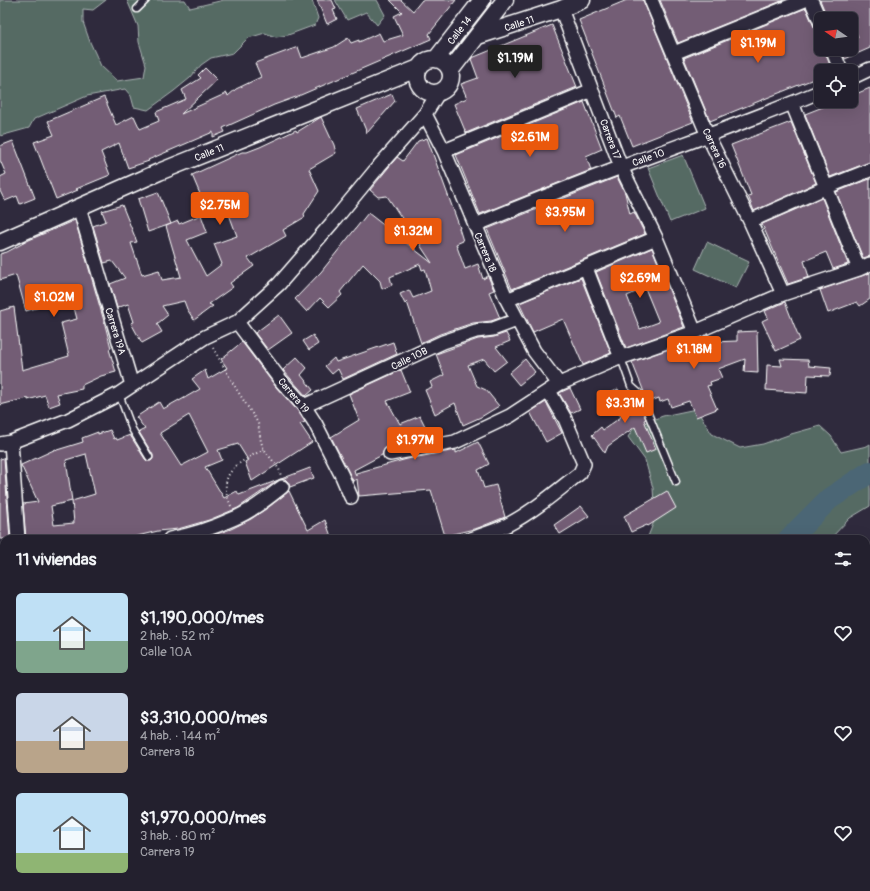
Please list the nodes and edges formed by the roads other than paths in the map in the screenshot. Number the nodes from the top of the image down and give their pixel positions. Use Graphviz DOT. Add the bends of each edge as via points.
graph roads {
  1 [pos="146,0"];
  2 [pos="482,0"];
  3 [pos="504,0"];
  4 [pos="582,0"];
  5 [pos="651,0"];
  6 [pos="805,0"];
  7 [pos="812,0"];
  8 [pos="137,9"];
  9 [pos="561,9"];
  10 [pos="817,12"];
  11 [pos="478,36"];
  12 [pos="674,52"];
  13 [pos="436,59"];
  14 [pos="419,68"];
  15 [pos="870,69"];
  16 [pos="450,71"];
  17 [pos="858,75"];
  18 [pos="592,90"];
  19 [pos="439,92"];
  20 [pos="814,94"];
  21 [pos="792,103"];
  22 [pos="425,114"];
  23 [pos="708,136"];
  24 [pos="444,151"];
  25 [pos="621,167"];
  26 [pos="870,170"];
  27 [pos="827,187"];
  28 [pos="79,207"];
  29 [pos="750,221"];
  30 [pos="475,225"];
  31 [pos="656,238"];
  32 [pos="0,242"];
  33 [pos="865,266"];
  34 [pos="586,268"];
  35 [pos="783,294"];
  36 [pos="507,300"];
  37 [pos="517,320"];
  38 [pos="237,322"];
  39 [pos="695,332"];
  40 [pos="621,358"];
  41 [pos="132,385"];
  42 [pos="554,388"];
  43 [pos="119,394"];
  44 [pos="304,406"];
  45 [pos="6,443"];
  46 [pos="390,454"];
  47 [pos="149,457"];
  48 [pos="676,482"];
  49 [pos="282,487"];
  50 [pos="351,497"];
  51 [pos="18,535"];
  52 [pos="187,535"];
  53 [pos="481,535"];
  1 -- 8 [label="lane"];
  2 -- 13 [label="street, Calle 14"];
  3 -- 11 [label="street, Calle 14"];
  4 -- 9 [label="street, Calle 11"];
  5 -- 12 [label="street, Carrera 16"];
  6 -- 12 [label="street"];
  7 -- 10 [label="street"];
  9 -- 11 [label="street, Calle 11"];
  9 -- 18 [label="street, Carrera 17"];
  11 -- 16 [label="street, Calle 14"];
  12 -- 23 [label="street, Carrera 16"];
  13 -- 14 [label="street" via="429,60"];
  13 -- 16 [label="street" via="447,65"];
  14 -- 19 [label="street" via="417,74 421,86 426,91"];
  14 -- 28 [label="street, Calle 11"];
  15 -- 17 [label="street"];
  16 -- 19 [label="street" via="449,84"];
  18 -- 24 [label="street"];
  18 -- 25 [label="street, Carrera 17"];
  19 -- 22 [label="street"];
  20 -- 21 [label="street, Calle 10"];
  21 -- 23 [label="street, Calle 10"];
  21 -- 27 [label="street"];
  22 -- 24 [label="street, Carrera 18"];
  22 -- 38 [label="street" via="279,284"];
  23 -- 25 [label="street, Calle 10"];
  23 -- 29 [label="street, Carrera 16"];
  24 -- 30 [label="street, Carrera 18"];
  25 -- 30 [label="street, Calle 10"];
  25 -- 31 [label="street, Carrera 17"];
  26 -- 27 [label="street"];
  27 -- 29 [label="street"];
  27 -- 33 [label="street"];
  28 -- 32 [label="street, Calle 11"];
  28 -- 41 [label="street, Carrera 19A"];
  29 -- 35 [label="street, Carrera 16"];
  30 -- 36 [label="street, Carrera 18"];
  31 -- 34 [label="street"];
  31 -- 39 [label="street, Carrera 17"];
  33 -- 35 [label="street"];
  34 -- 36 [label="street"];
  34 -- 40 [label="street"];
  35 -- 39 [label="street"];
  36 -- 37 [label="street, Carrera 18"];
  37 -- 42 [label="street, Carrera 18"];
  37 -- 44 [label="street, Calle 10B" via="443,342"];
  38 -- 41 [label="street" via="205,338"];
  38 -- 44 [label="street, Carrera 19" via="282,382"];
  39 -- 40 [label="street"];
  40 -- 42 [label="street"];
  40 -- 48 [label="lane" via="631,386 640,394"];
  41 -- 43 [label="street"];
  42 -- 46 [label="street" via="510,416 455,442"];
  42 -- 53 [label="street, Carrera 18" via="584,464 582,470 519,519"];
  43 -- 45 [label="street" via="68,420"];
  43 -- 47 [label="lane" via="132,429"];
  44 -- 50 [label="street, Carrera 19" via="316,423"];
  45 -- 51 [label="street"];
  49 -- 52 [label="street" via="238,517"];
}
